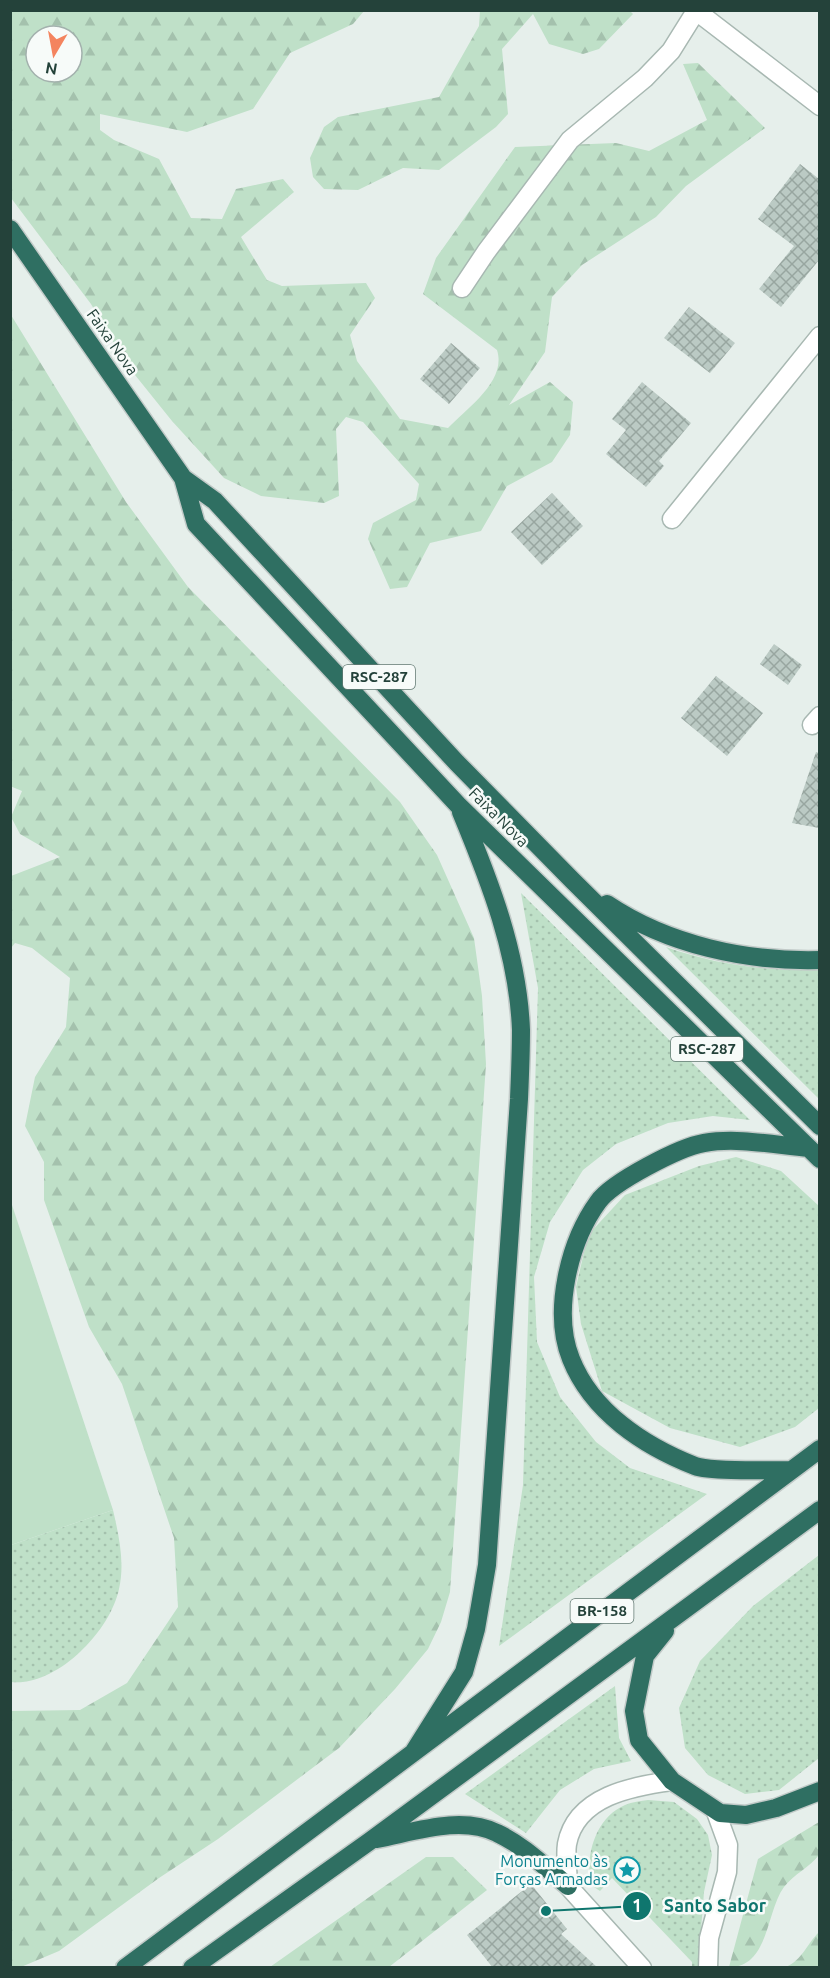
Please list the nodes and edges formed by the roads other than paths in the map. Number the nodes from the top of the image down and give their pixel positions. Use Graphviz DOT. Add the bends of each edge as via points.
graph roads {
  1 [pos="696,11"];
  2 [pos="819,106"];
  3 [pos="10,229"];
  4 [pos="462,288"];
  5 [pos="819,336"];
  6 [pos="183,478"];
  7 [pos="672,519"];
  8 [pos="458,805"];
  9 [pos="572,880"];
  10 [pos="819,960"];
  11 [pos="819,1126"];
  12 [pos="814,1154"];
  13 [pos="819,1449"];
  14 [pos="791,1470"];
  15 [pos="819,1510"];
  16 [pos="679,1613"];
  17 [pos="413,1753"];
  18 [pos="672,1781"];
  19 [pos="819,1791"];
  20 [pos="716,1812"];
  21 [pos="370,1841"];
  22 [pos="568,1886"];
  23 [pos="125,1968"];
  24 [pos="192,1968"];
  25 [pos="642,1968"];
  26 [pos="708,1968"];
  1 -- 2 [label="street"];
  1 -- 4 [label="street" via="671,51 645,78 570,140"];
  3 -- 6 [label="highway, Faixa Nova / RSC-287"];
  5 -- 7 [label="street"];
  6 -- 8 [label="highway, Faixa Nova / RSC-287" via="196,524"];
  6 -- 9 [label="highway, Faixa Nova / RSC-287" via="215,501 457,763"];
  8 -- 12 [label="highway, Faixa Nova / RSC-287"];
  8 -- 17 [label="highway" via="507,937 521,1029 519,1099 487,1565 464,1672"];
  9 -- 10 [label="highway" via="629,919 676,937 760,959"];
  9 -- 11 [label="highway, Faixa Nova / RSC-287"];
  12 -- 14 [label="highway" via="745,1142 704,1142 665,1155 599,1200 576,1248 564,1302 570,1358 587,1388 612,1418 645,1441 698,1467"];
  13 -- 14 [label="highway, BR-158"];
  14 -- 17 [label="highway, BR-158"];
  15 -- 16 [label="highway, BR-158"];
  16 -- 18 [label="highway" via="645,1656 634,1711 639,1740"];
  16 -- 21 [label="highway, BR-158"];
  17 -- 23 [label="highway, BR-158"];
  18 -- 20 [label="highway"];
  18 -- 22 [label="street" via="635,1786 611,1794 590,1808 567,1843"];
  19 -- 20 [label="highway" via="746,1815"];
  20 -- 26 [label="street" via="728,1845 727,1872 710,1938"];
  21 -- 22 [label="highway" via="463,1825 495,1832 519,1846"];
  21 -- 24 [label="highway, BR-158"];
  22 -- 25 [label="street"];
}
